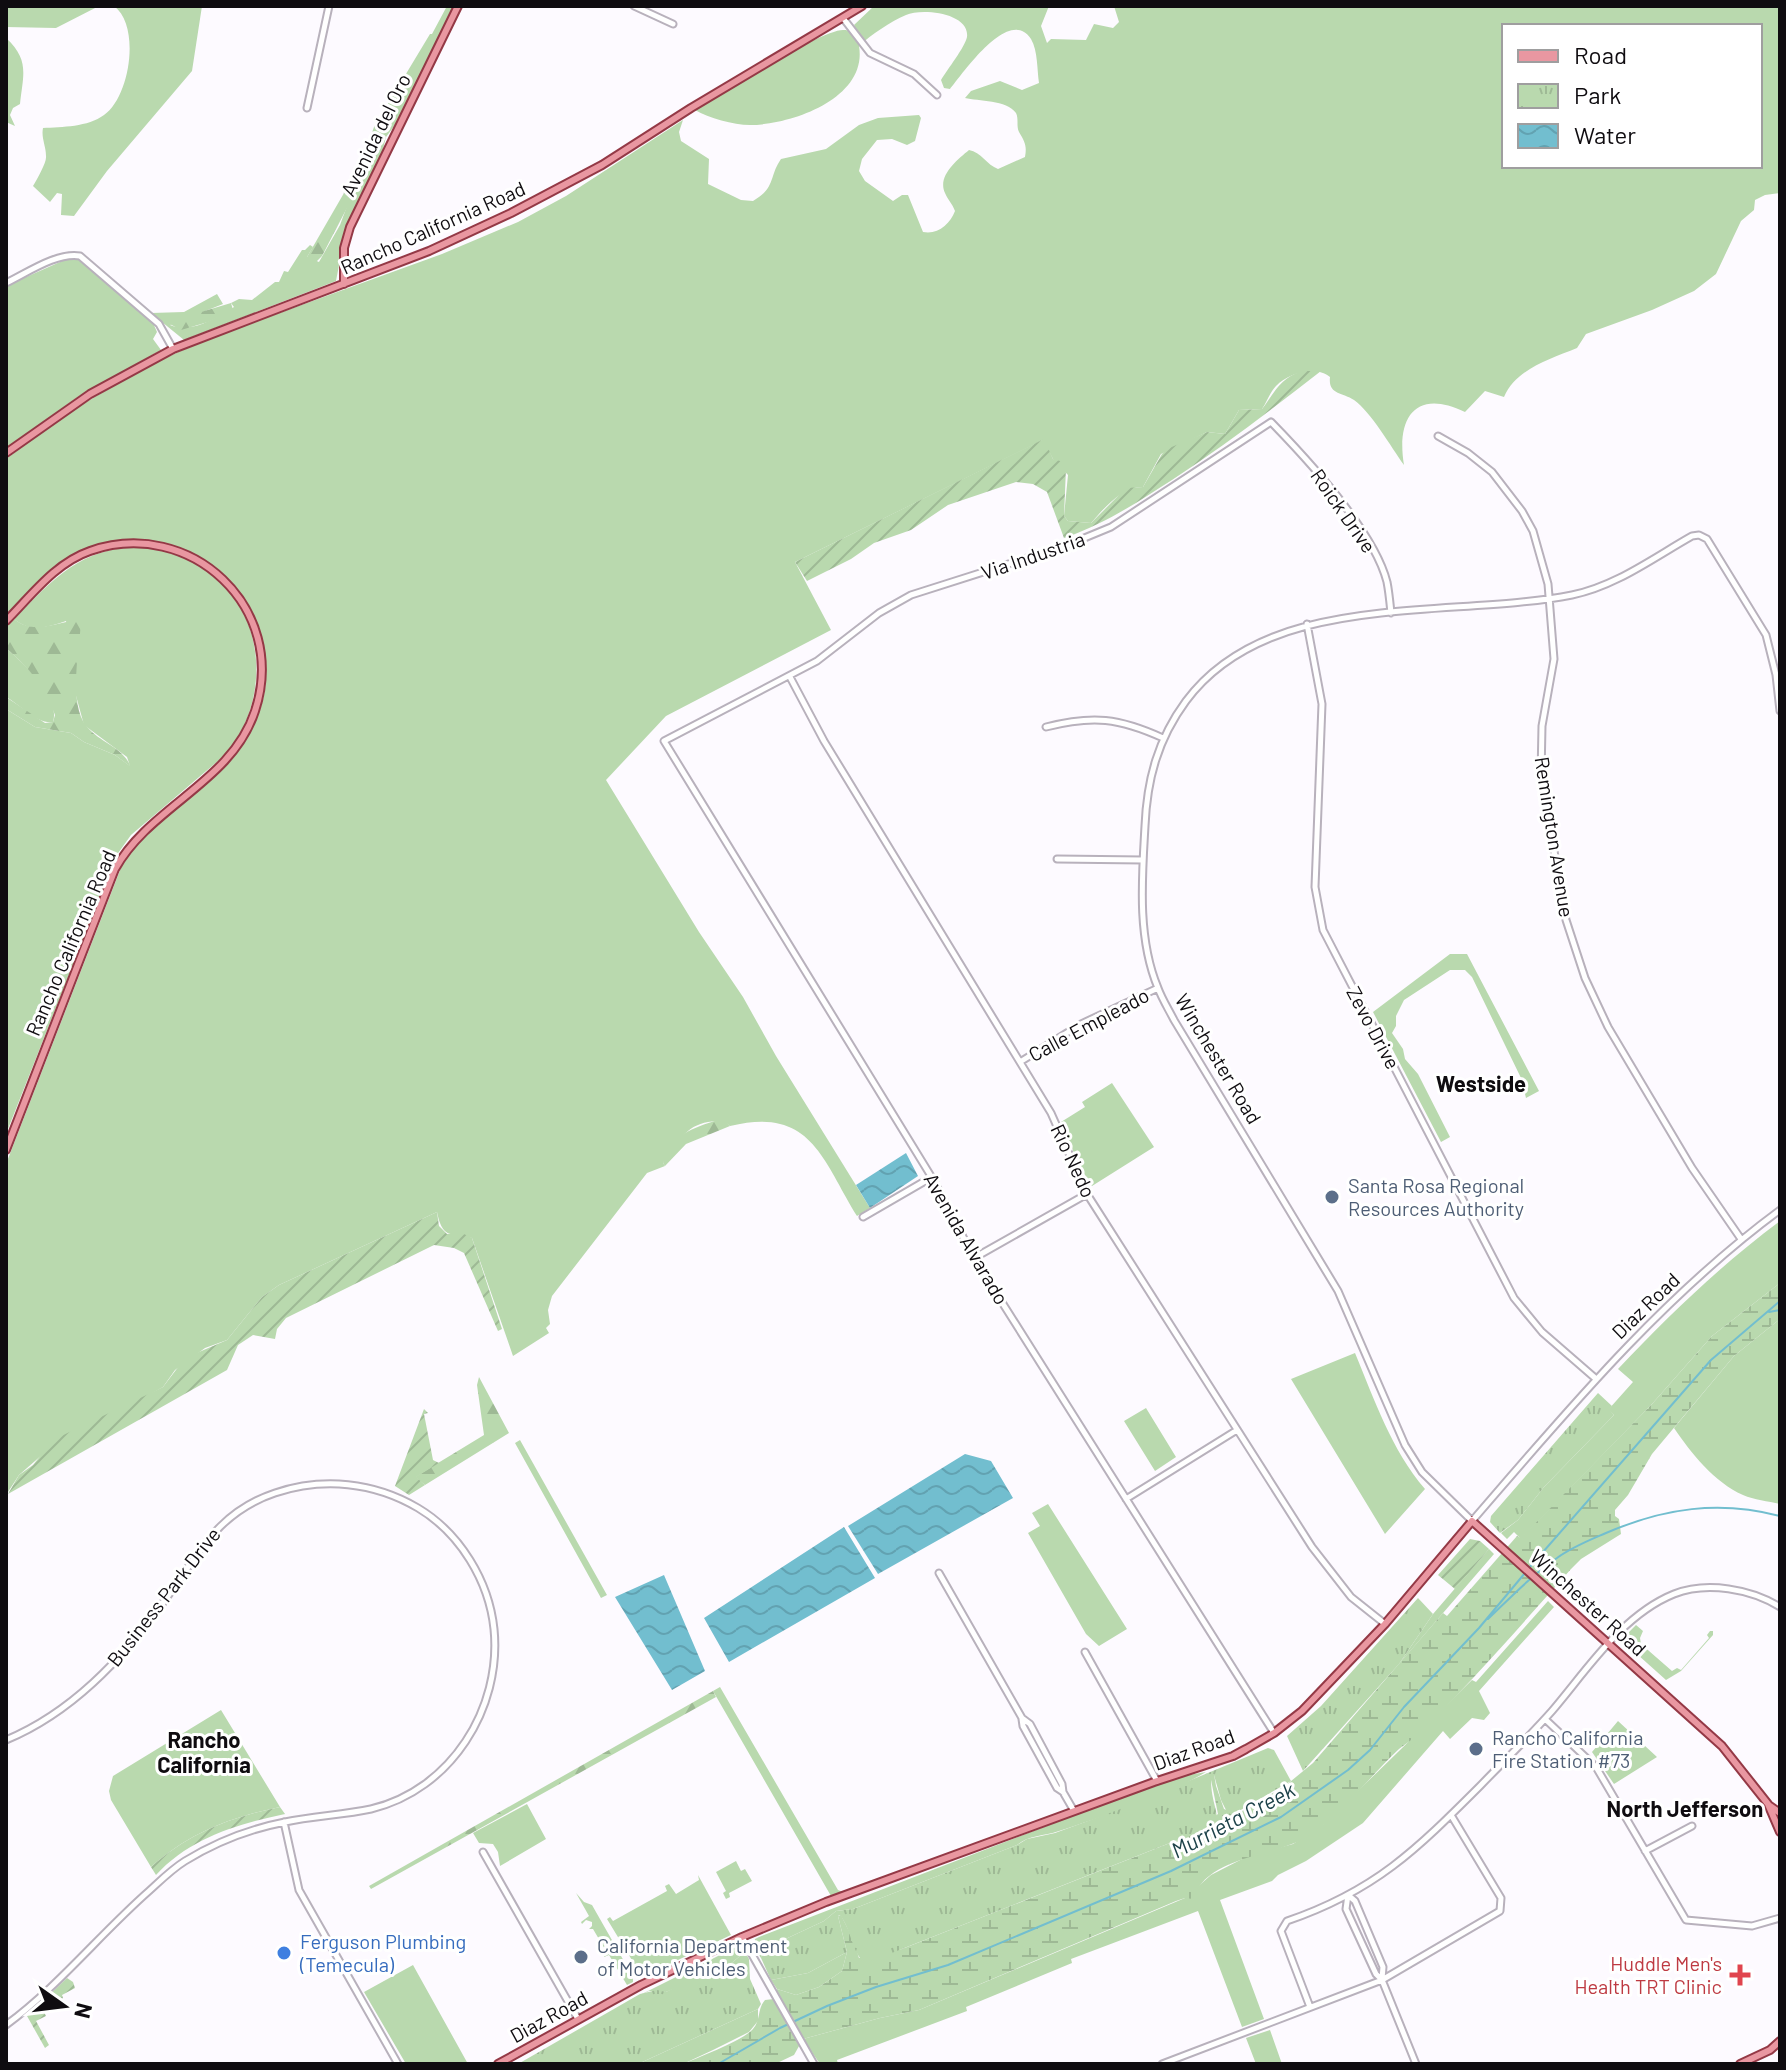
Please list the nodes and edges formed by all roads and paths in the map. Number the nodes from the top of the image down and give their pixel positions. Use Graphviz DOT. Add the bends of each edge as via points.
graph roads {
  1 [pos="329,6"];
  2 [pos="458,6"];
  3 [pos="634,6"];
  4 [pos="862,6"];
  5 [pos="843,18"];
  6 [pos="673,24"];
  7 [pos="937,95"];
  8 [pos="307,108"];
  9 [pos="6,283"];
  10 [pos="344,284"];
  11 [pos="173,349"];
  12 [pos="1271,422"];
  13 [pos="1438,436"];
  14 [pos="6,453"];
  15 [pos="1549,598"];
  16 [pos="1391,613"];
  17 [pos="6,621"];
  18 [pos="1307,624"];
  19 [pos="790,677"];
  20 [pos="1780,711"];
  21 [pos="1046,727"];
  22 [pos="1163,738"];
  23 [pos="664,741"];
  24 [pos="1057,859"];
  25 [pos="1143,860"];
  26 [pos="1158,988"];
  27 [pos="1020,1062"];
  28 [pos="6,1150"];
  29 [pos="932,1177"];
  30 [pos="1087,1194"];
  31 [pos="1780,1210"];
  32 [pos="863,1217"];
  33 [pos="1741,1239"];
  34 [pos="974,1258"];
  35 [pos="1595,1378"];
  36 [pos="1237,1430"];
  37 [pos="1126,1500"];
  38 [pos="1472,1521"];
  39 [pos="939,1573"];
  40 [pos="1780,1607"];
  41 [pos="1385,1624"];
  42 [pos="1609,1645"];
  43 [pos="1085,1652"];
  44 [pos="1545,1719"];
  45 [pos="1274,1733"];
  46 [pos="6,1740"];
  47 [pos="1157,1781"];
  48 [pos="1770,1806"];
  49 [pos="1074,1811"];
  50 [pos="1780,1813"];
  51 [pos="1451,1815"];
  52 [pos="284,1822"];
  53 [pos="1692,1826"];
  54 [pos="1780,1832"];
  55 [pos="1645,1851"];
  56 [pos="483,1852"];
  57 [pos="1348,1895"];
  58 [pos="1780,1918"];
  59 [pos="742,1937"];
  60 [pos="1382,1980"];
  61 [pos="1310,2007"];
  62 [pos="578,2019"];
  63 [pos="6,2025"];
  64 [pos="1780,2041"];
  65 [pos="1780,2049"];
  66 [pos="1770,2050"];
  67 [pos="398,2064"];
  68 [pos="498,2064"];
  69 [pos="814,2064"];
  70 [pos="1162,2064"];
  71 [pos="1416,2064"];
  72 [pos="1740,2064"];
  1 -- 8 [label="street"];
  2 -- 10 [label="main road, Avenida del Oro" via="350,227"];
  3 -- 6 [label="street"];
  4 -- 5 [label="main road, Rancho California Road"];
  5 -- 7 [label="street" via="870,53 914,74"];
  5 -- 10 [label="main road, Rancho California Road" via="571,182 476,230"];
  9 -- 11 [label="street" via="59,258 80,256 159,324"];
  10 -- 11 [label="main road, Rancho California Road"];
  11 -- 14 [label="main road, Rancho California Road" via="90,394"];
  12 -- 16 [label="street, Roick Drive" via="1367,540 1387,582"];
  12 -- 19 [label="street, Via Industria" via="1111,527 911,595"];
  13 -- 15 [label="street, Remington Avenue" via="1482,463 1522,511 1540,550"];
  15 -- 16 [label="street, Winchester Road"];
  15 -- 20 [label="street, Winchester Road" via="1610,583 1699,535 1707,539 1766,635"];
  15 -- 33 [label="street, Remington Avenue" via="1554,668 1542,726 1541,776 1566,920 1608,1027"];
  16 -- 18 [label="street, Winchester Road"];
  17 -- 28 [label="main road, Rancho California Road" via="58,569 86,552 124,544 165,547 196,559 233,589 255,629 262,673 254,715 235,750 145,828 115,869"];
  18 -- 22 [label="street, Winchester Road" via="1267,637 1223,663 1190,695"];
  18 -- 35 [label="street, Zevo Drive" via="1322,704 1315,887 1323,930 1514,1298 1542,1332"];
  19 -- 23 [label="street, Via Industria"];
  19 -- 27 [label="street, Rio Nedo"];
  21 -- 22 [label="street" via="1116,720"];
  22 -- 25 [label="street, Winchester Road" via="1147,794"];
  23 -- 29 [label="street, Avenida Alvarado"];
  24 -- 25 [label="street"];
  25 -- 26 [label="street, Winchester Road" via="1143,922"];
  26 -- 27 [label="street, Calle Empleado" via="1081,1024"];
  26 -- 38 [label="street, Winchester Road" via="1338,1291 1405,1445 1422,1472"];
  27 -- 30 [label="street, Rio Nedo" via="1051,1113"];
  29 -- 32 [label="street"];
  29 -- 34 [label="street, Avenida Alvarado"];
  30 -- 34 [label="street"];
  30 -- 36 [label="street, Rio Nedo"];
  31 -- 33 [label="street, Diaz Road"];
  33 -- 35 [label="street, Diaz Road"];
  34 -- 37 [label="street, Avenida Alvarado"];
  35 -- 38 [label="street, Diaz Road"];
  36 -- 37 [label="street"];
  36 -- 41 [label="street, Rio Nedo" via="1330,1572"];
  37 -- 45 [label="street, Avenida Alvarado"];
  38 -- 41 [label="main road, Diaz Road"];
  38 -- 42 [label="main road, Winchester Road"];
  39 -- 49 [label="street" via="1030,1724"];
  40 -- 42 [label="street" via="1736,1590 1677,1593 1639,1615"];
  41 -- 45 [label="main road, Diaz Road"];
  42 -- 44 [label="street"];
  42 -- 48 [label="main road, Winchester Road" via="1722,1746"];
  43 -- 47 [label="street"];
  44 -- 51 [label="street"];
  44 -- 55 [label="street" via="1596,1767"];
  45 -- 47 [label="main road, Diaz Road" via="1233,1756"];
  46 -- 52 [label="street, Business Park Drive" via="55,1712 117,1661 202,1545 232,1515 274,1493 325,1483 390,1494 440,1524 487,1594 495,1644 487,1698 449,1763 406,1794 374,1808"];
  47 -- 49 [label="main road, Diaz Road"];
  48 -- 50 [label="main road, Winchester Road"];
  48 -- 54 [label="main road, Winchester Road"];
  49 -- 59 [label="main road, Diaz Road"];
  51 -- 57 [label="street" via="1396,1865"];
  51 -- 60 [label="street" via="1501,1898 1500,1911"];
  52 -- 63 [label="street, Business Park Drive" via="215,1843 180,1863"];
  52 -- 67 [label="street" via="299,1890"];
  53 -- 55 [label="street"];
  55 -- 58 [label="street" via="1686,1920 1752,1926"];
  56 -- 62 [label="street"];
  57 -- 60 [label="street" via="1383,1967"];
  57 -- 60 [label="street" via="1346,1909"];
  57 -- 61 [label="street" via="1282,1925"];
  59 -- 62 [label="main road, Diaz Road"];
  59 -- 69 [label="street"];
  60 -- 61 [label="street"];
  60 -- 71 [label="street"];
  61 -- 70 [label="street"];
  62 -- 68 [label="main road, Diaz Road"];
  64 -- 66 [label="main road"];
  65 -- 66 [label="main road"];
  66 -- 72 [label="main road"];
}
